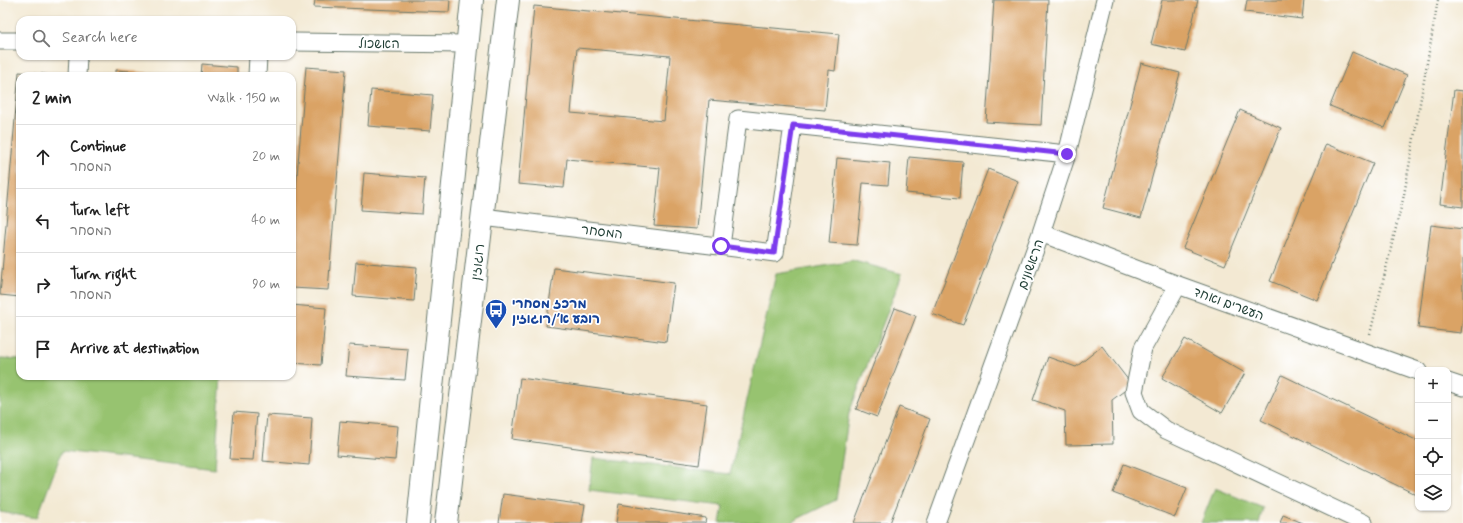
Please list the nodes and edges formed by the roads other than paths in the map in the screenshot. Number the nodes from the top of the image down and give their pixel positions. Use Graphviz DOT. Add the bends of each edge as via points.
graph roads {
  1 [pos="472,0"];
  2 [pos="508,0"];
  3 [pos="1105,0"];
  4 [pos="0,41"];
  5 [pos="16,41"];
  6 [pos="296,42"];
  7 [pos="467,44"];
  8 [pos="78,60"];
  9 [pos="258,60"];
  10 [pos="77,72"];
  11 [pos="257,72"];
  12 [pos="793,125"];
  13 [pos="1067,154"];
  14 [pos="483,216"];
  15 [pos="1041,233"];
  16 [pos="721,246"];
  17 [pos="1178,285"];
  18 [pos="1415,370"];
  19 [pos="1451,383"];
  20 [pos="1463,387"];
  21 [pos="418,523"];
  22 [pos="446,523"];
  23 [pos="936,523"];
  24 [pos="1364,523"];
  1 -- 7 [label="street"];
  2 -- 14 [label="street, רוגוזין"];
  3 -- 13 [label="street, הראשונים"];
  4 -- 5 [label="street"];
  6 -- 7 [label="street, האשכול"];
  7 -- 21 [label="street"];
  8 -- 10 [label="street"];
  9 -- 11 [label="street"];
  12 -- 13 [label="street"];
  12 -- 16 [label="street, המסחר" via="774,253"];
  12 -- 16 [label="street" via="738,119"];
  13 -- 15 [label="street, הראשונים"];
  14 -- 16 [label="street, המסחר"];
  14 -- 22 [label="street, רוגוזין"];
  15 -- 17 [label="street, העשרים ואחד"];
  15 -- 23 [label="street, הראשונים"];
  17 -- 18 [label="street, העשרים ואחד"];
  17 -- 24 [label="street" via="1143,348 1134,392 1141,411 1166,430"];
  19 -- 20 [label="street"];
}
